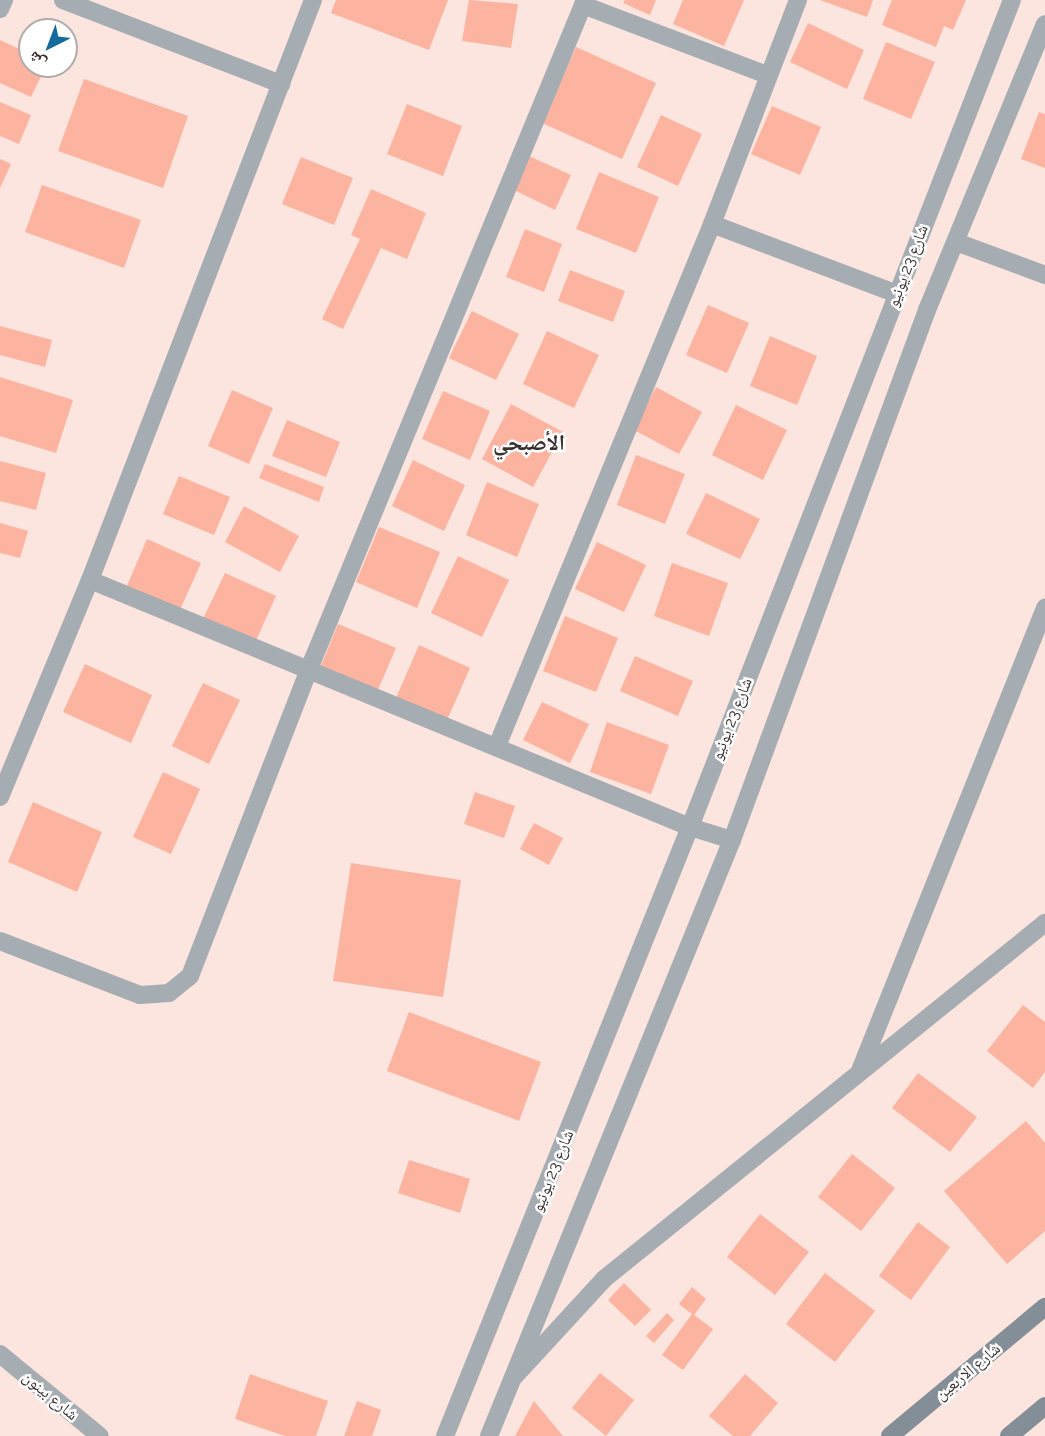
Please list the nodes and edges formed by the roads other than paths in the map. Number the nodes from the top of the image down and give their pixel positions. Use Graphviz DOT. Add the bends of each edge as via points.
graph roads {
  1 [pos="4,0"];
  2 [pos="63,0"];
  3 [pos="313,0"];
  4 [pos="798,0"];
  5 [pos="1012,0"];
  6 [pos="584,3"];
  7 [pos="0,9"];
  8 [pos="1045,24"];
  9 [pos="767,75"];
  10 [pos="281,84"];
  11 [pos="712,224"];
  12 [pos="956,242"];
  13 [pos="1045,275"];
  14 [pos="897,294"];
  15 [pos="90,580"];
  16 [pos="1045,606"];
  17 [pos="309,669"];
  18 [pos="497,746"];
  19 [pos="0,798"];
  20 [pos="690,827"];
  21 [pos="732,840"];
  22 [pos="1045,923"];
  23 [pos="0,940"];
  24 [pos="861,1070"];
  25 [pos="1045,1307"];
  26 [pos="0,1354"];
  27 [pos="509,1382"];
  28 [pos="1045,1406"];
  29 [pos="100,1436"];
  30 [pos="445,1436"];
  31 [pos="489,1436"];
  32 [pos="890,1436"];
  33 [pos="1009,1436"];
  1 -- 7 [label="street"];
  2 -- 10 [label="street"];
  3 -- 10 [label="street"];
  4 -- 9 [label="street"];
  5 -- 14 [label="street, شارع 23 يونيو"];
  6 -- 9 [label="street"];
  6 -- 17 [label="street"];
  8 -- 12 [label="street, شارع 23 يونيو"];
  9 -- 11 [label="street"];
  10 -- 15 [label="street"];
  11 -- 14 [label="street"];
  11 -- 18 [label="street"];
  12 -- 13 [label="street"];
  12 -- 21 [label="street, شارع 23 يونيو" via="927,310"];
  14 -- 20 [label="street, شارع 23 يونيو"];
  15 -- 17 [label="street"];
  15 -- 19 [label="street"];
  16 -- 24 [label="street"];
  17 -- 18 [label="street"];
  17 -- 23 [label="street" via="190,976 169,993 140,995"];
  18 -- 20 [label="street"];
  20 -- 21 [label="street"];
  20 -- 30 [label="street, شارع 23 يونيو"];
  21 -- 27 [label="street, شارع 23 يونيو"];
  22 -- 24 [label="street"];
  24 -- 27 [label="street" via="604,1279"];
  25 -- 32 [label="main road, شارع الاربعين"];
  26 -- 29 [label="street, شارع بينون"];
  27 -- 31 [label="street, شارع 23 يونيو"];
  28 -- 33 [label="main road"];
}
